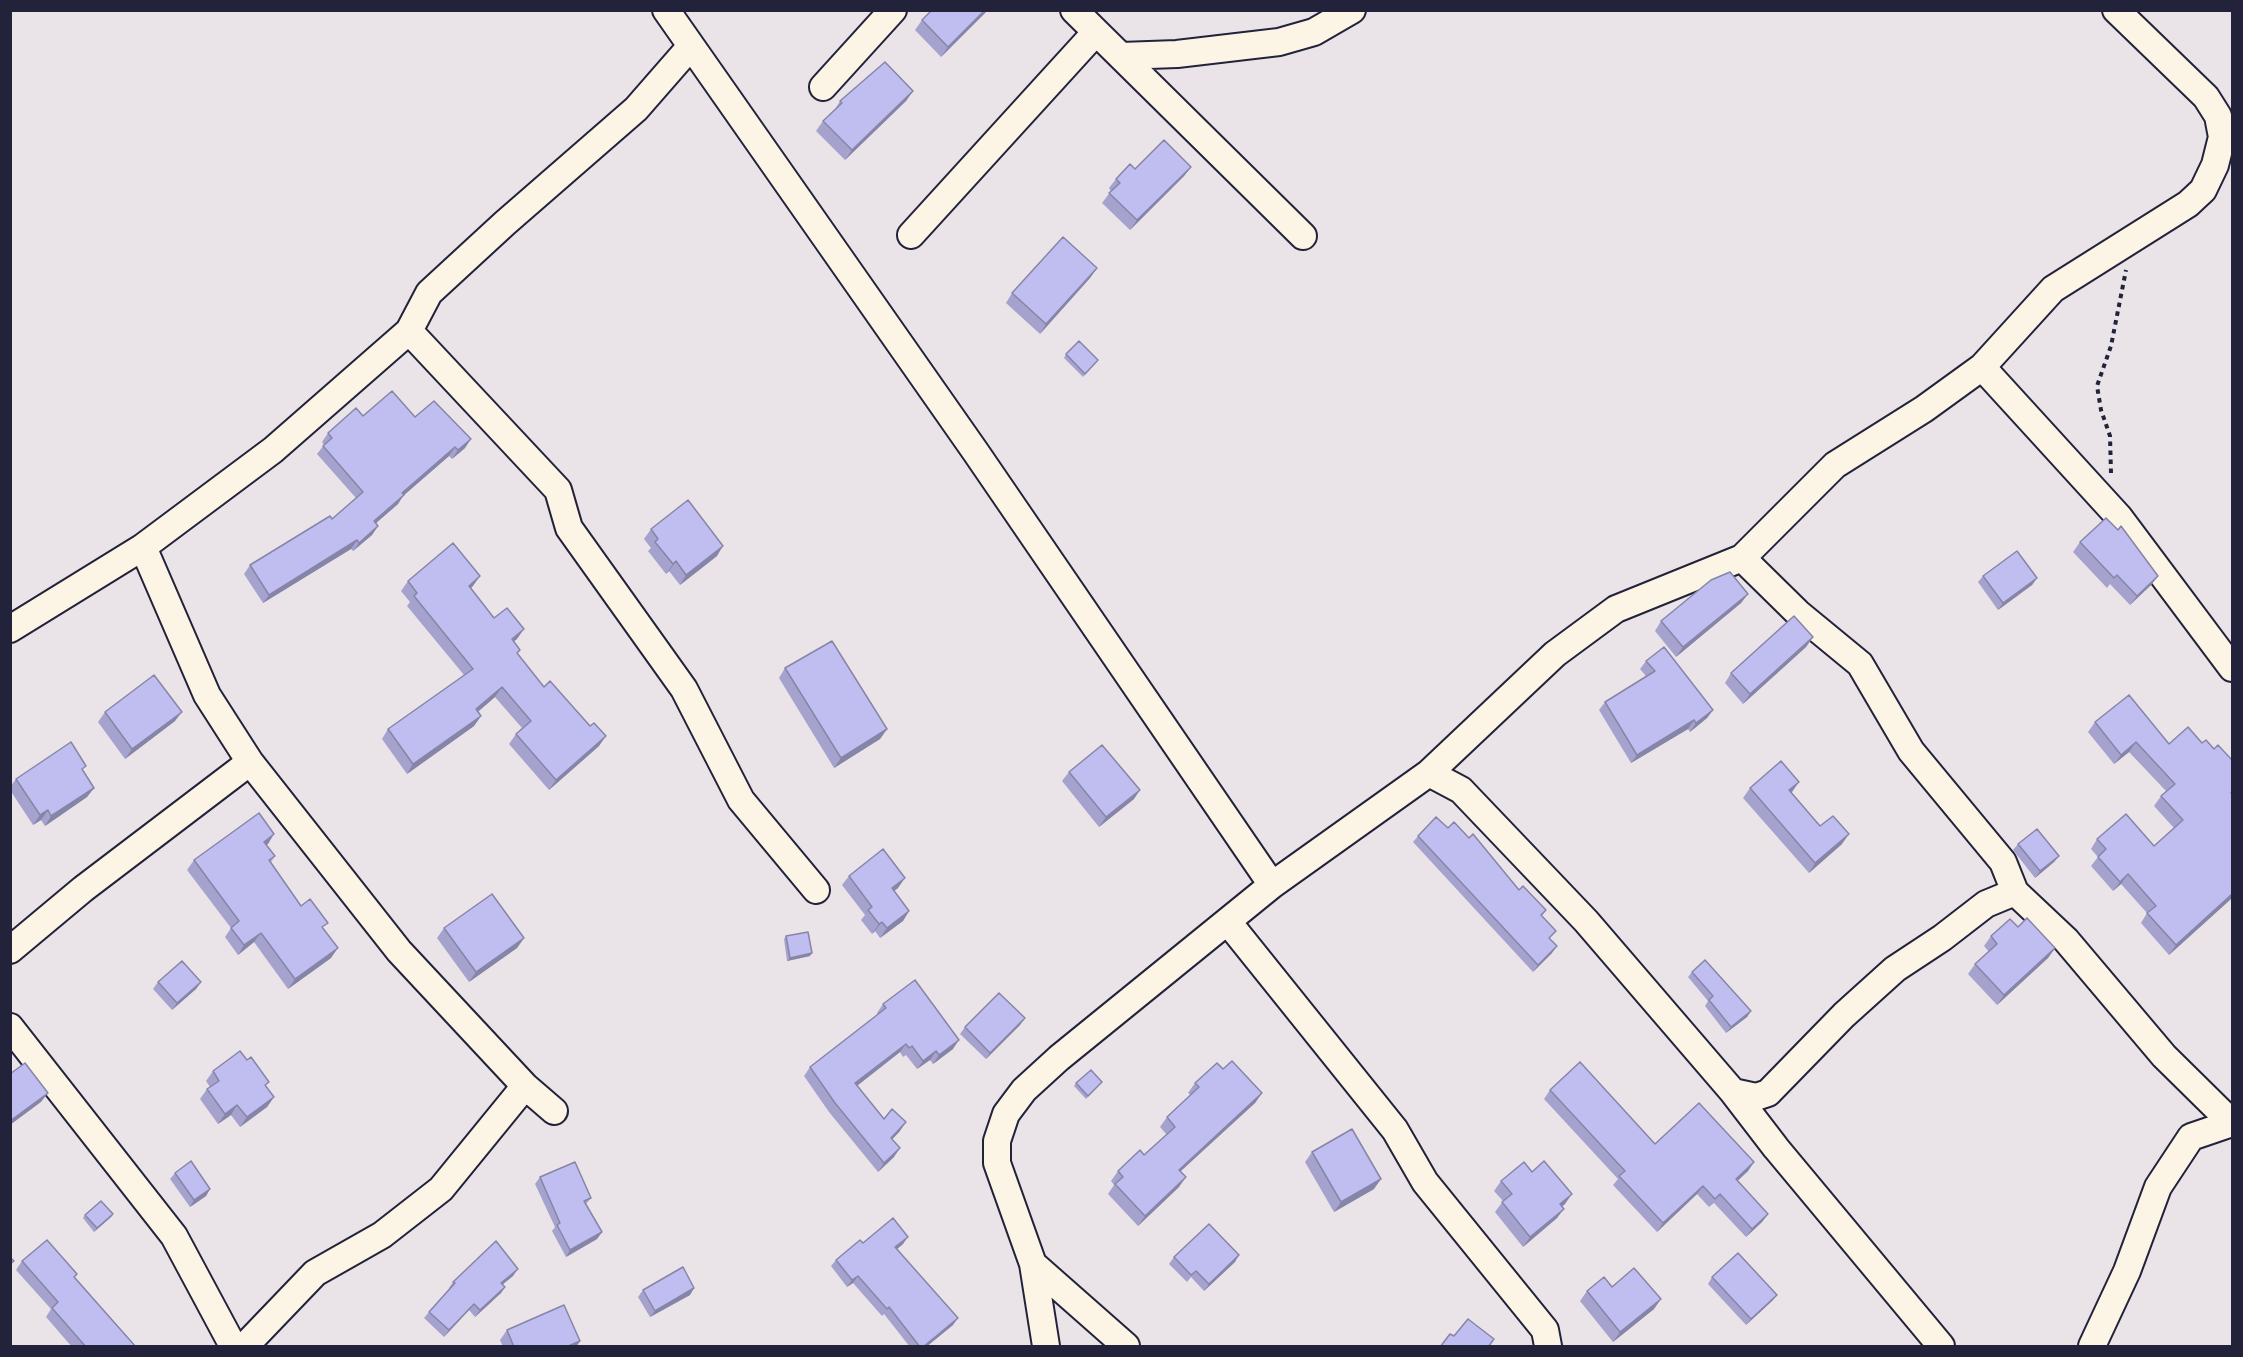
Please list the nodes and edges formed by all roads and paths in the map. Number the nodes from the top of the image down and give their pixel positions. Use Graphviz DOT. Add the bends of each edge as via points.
graph roads {
  1 [pos="666,10"];
  2 [pos="893,10"];
  3 [pos="1074,10"];
  4 [pos="1352,10"];
  5 [pos="2116,10"];
  6 [pos="1095,32"];
  7 [pos="691,46"];
  8 [pos="1121,56"];
  9 [pos="823,87"];
  10 [pos="2206,97"];
  11 [pos="2232,112"];
  12 [pos="911,236"];
  13 [pos="1303,237"];
  14 [pos="2131,240"];
  15 [pos="410,331"];
  16 [pos="1982,367"];
  17 [pos="2112,479"];
  18 [pos="143,547"];
  19 [pos="1742,558"];
  20 [pos="10,629"];
  21 [pos="2232,668"];
  22 [pos="250,762"];
  23 [pos="1429,773"];
  24 [pos="1272,885"];
  25 [pos="816,890"];
  26 [pos="2015,892"];
  27 [pos="1228,922"];
  28 [pos="10,950"];
  29 [pos="10,1027"];
  30 [pos="525,1086"];
  31 [pos="1733,1092"];
  32 [pos="554,1111"];
  33 [pos="2232,1123"];
  34 [pos="1033,1264"];
  35 [pos="233,1347"];
  36 [pos="244,1347"];
  37 [pos="1046,1347"];
  38 [pos="1126,1347"];
  39 [pos="1548,1347"];
  40 [pos="1941,1347"];
  41 [pos="2092,1347"];
  1 -- 7 [label="street"];
  2 -- 9 [label="street"];
  3 -- 6 [label="street"];
  4 -- 8 [label="street" via="1314,32 1279,42 1189,53"];
  5 -- 10 [label="street"];
  6 -- 8 [label="street"];
  6 -- 12 [label="street"];
  7 -- 15 [label="street" via="636,109 429,293"];
  7 -- 24 [label="street"];
  8 -- 13 [label="street"];
  10 -- 11 [label="street"];
  10 -- 14 [label="street" via="2218,116 2222,137 2203,190"];
  14 -- 16 [label="street" via="2053,289"];
  14 -- 17 [label="path" via="2111,346 2097,386 2110,436"];
  15 -- 18 [label="street" via="273,450"];
  15 -- 25 [label="street" via="558,490 569,528 684,689 741,800"];
  16 -- 19 [label="street" via="1835,465"];
  16 -- 21 [label="street" via="2119,517"];
  18 -- 20 [label="street"];
  18 -- 22 [label="street" via="207,695"];
  19 -- 23 [label="street" via="1616,609 1555,654"];
  19 -- 26 [label="street" via="1798,613 1860,664 1911,752 2003,862"];
  22 -- 28 [label="street" via="83,889"];
  22 -- 30 [label="street" via="399,951"];
  23 -- 24 [label="street"];
  23 -- 31 [label="street" via="1461,790 1546,876"];
  24 -- 27 [label="street"];
  26 -- 31 [label="street" via="1986,904 1895,969 1768,1093 1756,1097"];
  26 -- 33 [label="street" via="2066,940 2164,1056"];
  27 -- 34 [label="street" via="1059,1058 1024,1090 1006,1114 997,1141 997,1162"];
  27 -- 39 [label="street" via="1395,1130 1425,1182 1545,1330"];
  29 -- 35 [label="street" via="174,1236"];
  30 -- 32 [label="street"];
  30 -- 36 [label="street" via="441,1189 382,1235 315,1273"];
  31 -- 40 [label="street"];
  33 -- 41 [label="street" via="2191,1137 2158,1187 2127,1271"];
  34 -- 37 [label="street"];
  34 -- 38 [label="street"];
}
